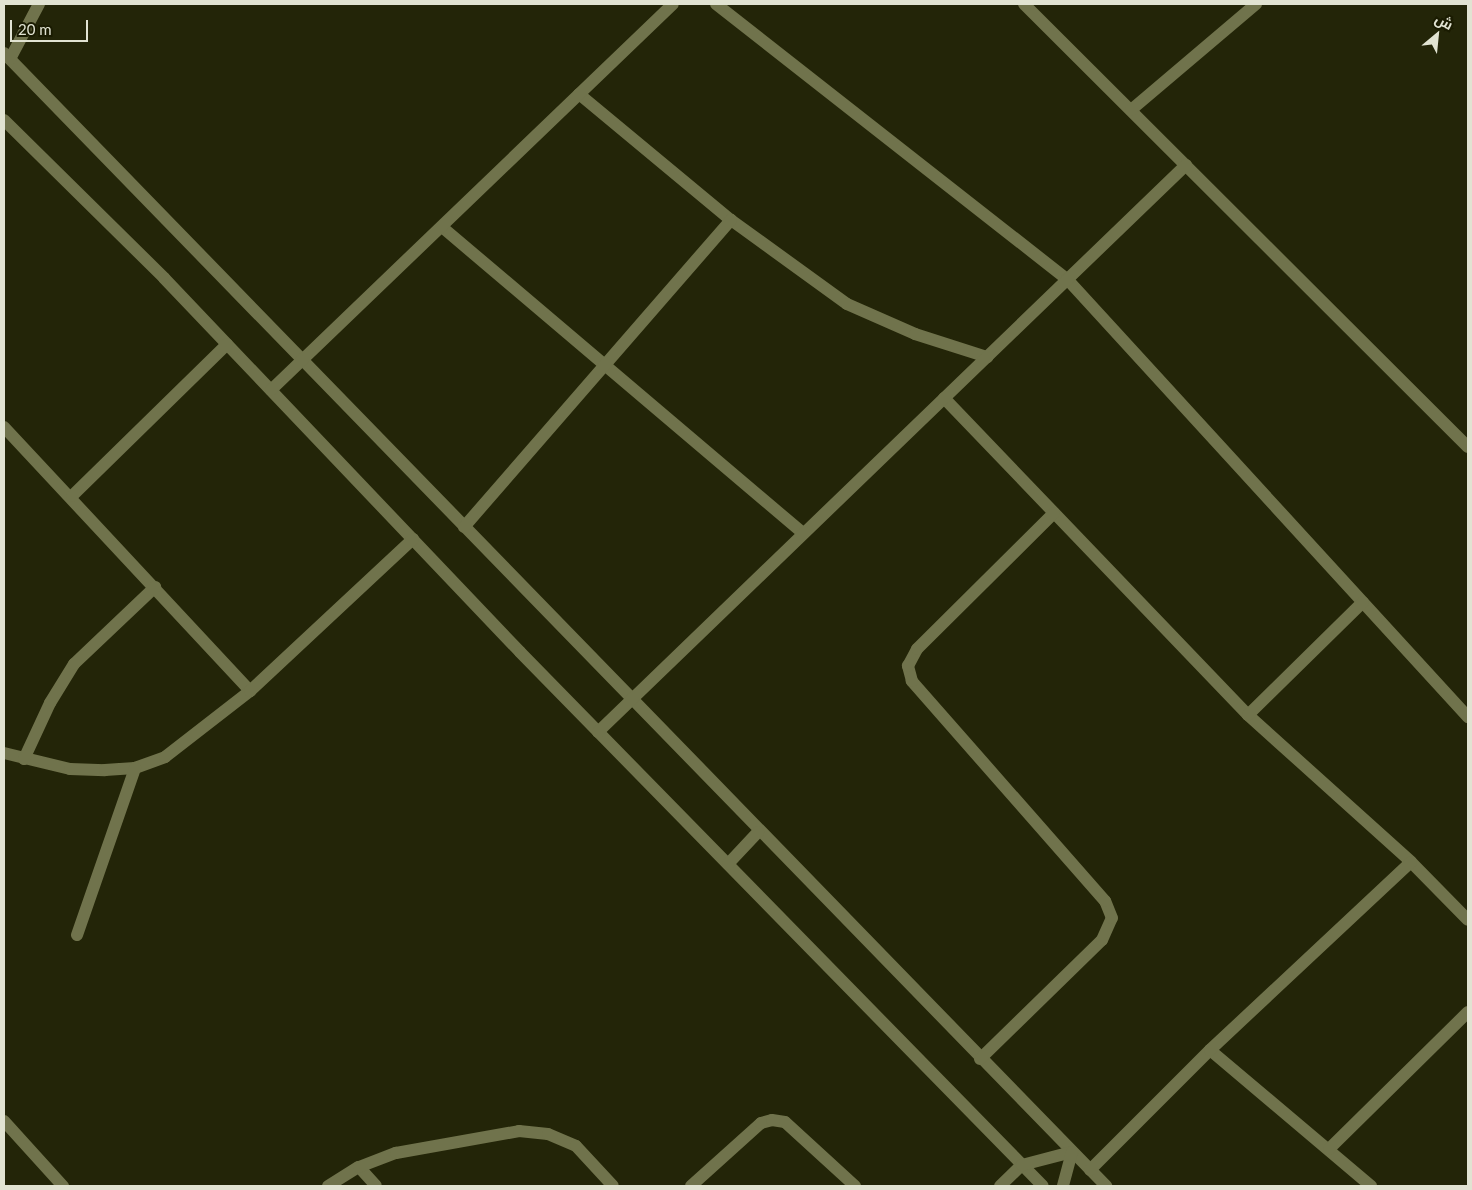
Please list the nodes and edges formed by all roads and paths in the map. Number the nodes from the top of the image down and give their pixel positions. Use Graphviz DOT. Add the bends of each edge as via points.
graph roads {
  1 [pos="39,4"];
  2 [pos="673,4"];
  3 [pos="716,4"];
  4 [pos="1024,4"];
  5 [pos="1256,4"];
  6 [pos="7,56"];
  7 [pos="579,94"];
  8 [pos="1131,110"];
  9 [pos="4,120"];
  10 [pos="1186,165"];
  11 [pos="731,220"];
  12 [pos="442,226"];
  13 [pos="1067,279"];
  14 [pos="227,344"];
  15 [pos="987,357"];
  16 [pos="303,361"];
  17 [pos="608,364"];
  18 [pos="271,390"];
  19 [pos="944,398"];
  20 [pos="4,428"];
  21 [pos="1468,447"];
  22 [pos="72,496"];
  23 [pos="1054,513"];
  24 [pos="464,527"];
  25 [pos="802,534"];
  26 [pos="413,539"];
  27 [pos="155,587"];
  28 [pos="1363,602"];
  29 [pos="250,691"];
  30 [pos="629,700"];
  31 [pos="1248,715"];
  32 [pos="1468,717"];
  33 [pos="598,732"];
  34 [pos="4,754"];
  35 [pos="24,760"];
  36 [pos="135,768"];
  37 [pos="758,832"];
  38 [pos="1411,862"];
  39 [pos="728,864"];
  40 [pos="1468,920"];
  41 [pos="77,935"];
  42 [pos="1468,1012"];
  43 [pos="1210,1050"];
  44 [pos="980,1058"];
  45 [pos="4,1121"];
  46 [pos="1329,1148"];
  47 [pos="1072,1152"];
  48 [pos="1022,1165"];
  49 [pos="359,1167"];
  50 [pos="1090,1170"];
  51 [pos="64,1186"];
  52 [pos="328,1186"];
  53 [pos="376,1186"];
  54 [pos="613,1186"];
  55 [pos="692,1186"];
  56 [pos="855,1186"];
  57 [pos="1000,1186"];
  58 [pos="1043,1186"];
  59 [pos="1063,1186"];
  60 [pos="1106,1186"];
  61 [pos="1371,1186"];
  1 -- 6 [label="street"];
  2 -- 7 [label="street"];
  3 -- 13 [label="street"];
  4 -- 8 [label="street"];
  5 -- 8 [label="street"];
  6 -- 16 [label="street"];
  7 -- 11 [label="street"];
  7 -- 12 [label="street"];
  8 -- 10 [label="street"];
  9 -- 14 [label="street"];
  10 -- 13 [label="street"];
  10 -- 21 [label="street"];
  11 -- 15 [label="street" via="847,304 915,334"];
  11 -- 17 [label="street"];
  12 -- 16 [label="street"];
  12 -- 17 [label="street"];
  13 -- 15 [label="street"];
  13 -- 28 [label="street"];
  14 -- 18 [label="street"];
  14 -- 22 [label="street"];
  15 -- 19 [label="street"];
  16 -- 18 [label="street"];
  16 -- 24 [label="street"];
  17 -- 24 [label="street"];
  17 -- 25 [label="street"];
  18 -- 26 [label="street"];
  19 -- 23 [label="street"];
  19 -- 25 [label="street"];
  20 -- 22 [label="street"];
  22 -- 27 [label="street"];
  23 -- 31 [label="street"];
  23 -- 44 [label="street" via="917,649 908,666 912,681 1105,901 1112,918 1102,940"];
  24 -- 30 [label="street"];
  25 -- 30 [label="street"];
  26 -- 29 [label="street"];
  26 -- 33 [label="street"];
  27 -- 29 [label="street"];
  27 -- 35 [label="street" via="74,664 50,703"];
  28 -- 31 [label="street"];
  28 -- 32 [label="street"];
  29 -- 36 [label="street" via="165,757"];
  30 -- 33 [label="street"];
  30 -- 37 [label="street"];
  31 -- 38 [label="street"];
  33 -- 39 [label="street"];
  34 -- 35 [label="street"];
  35 -- 36 [label="street" via="70,769"];
  36 -- 41 [label="street"];
  37 -- 39 [label="street"];
  37 -- 44 [label="street"];
  38 -- 40 [label="street"];
  38 -- 43 [label="street"];
  39 -- 48 [label="street"];
  42 -- 46 [label="street"];
  43 -- 46 [label="street"];
  43 -- 50 [label="street"];
  44 -- 47 [label="street"];
  45 -- 51 [label="street"];
  46 -- 61 [label="street"];
  47 -- 48 [label="street"];
  47 -- 50 [label="street"];
  47 -- 59 [label="street"];
  48 -- 57 [label="street"];
  48 -- 58 [label="street"];
  49 -- 52 [label="street"];
  49 -- 53 [label="street"];
  49 -- 54 [label="street" via="396,1153 519,1131 548,1134 576,1146"];
  50 -- 60 [label="street"];
  55 -- 56 [label="street" via="761,1123 772,1120 784,1122"];
}
